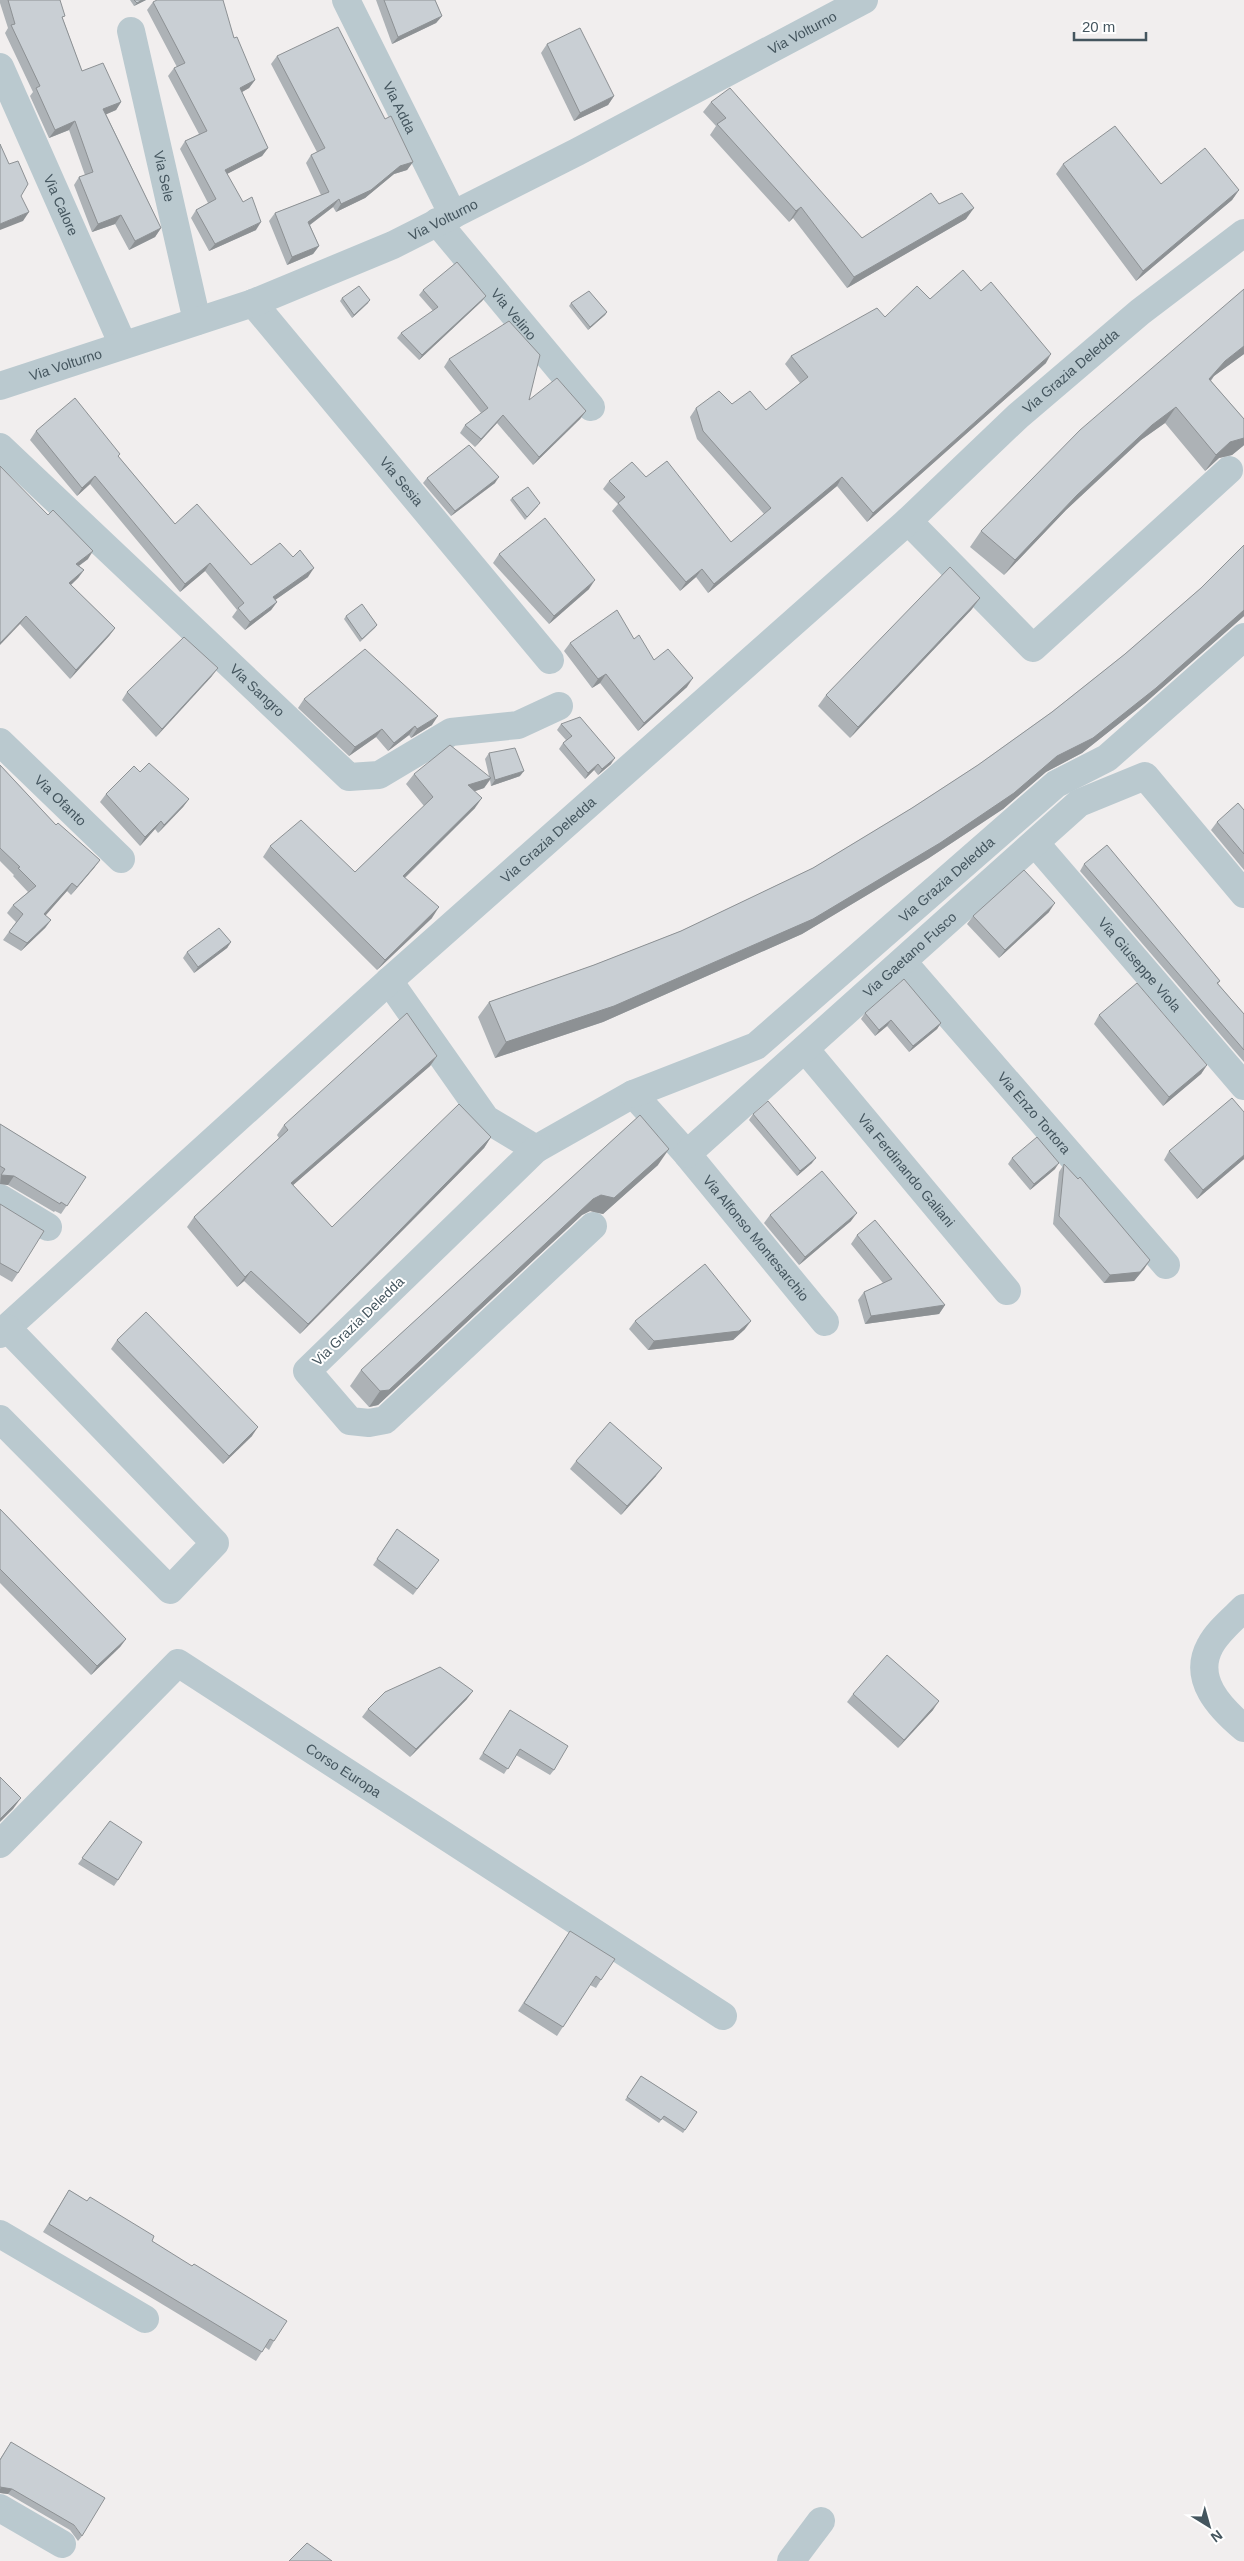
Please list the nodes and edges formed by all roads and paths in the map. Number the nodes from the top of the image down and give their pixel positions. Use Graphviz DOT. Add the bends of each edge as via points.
graph roads {
  1 [pos="346,0"];
  2 [pos="864,0"];
  3 [pos="131,31"];
  4 [pos="0,67"];
  5 [pos="445,218"];
  6 [pos="1244,233"];
  7 [pos="253,303"];
  8 [pos="197,321"];
  9 [pos="123,345"];
  10 [pos="0,386"];
  11 [pos="591,406"];
  12 [pos="0,447"];
  13 [pos="1239,471"];
  14 [pos="908,521"];
  15 [pos="1244,637"];
  16 [pos="550,660"];
  17 [pos="560,706"];
  18 [pos="0,742"];
  19 [pos="1036,844"];
  20 [pos="121,859"];
  21 [pos="1244,894"];
  22 [pos="903,962"];
  23 [pos="389,981"];
  24 [pos="805,1049"];
  25 [pos="1244,1086"];
  26 [pos="633,1094"];
  27 [pos="536,1149"];
  28 [pos="686,1154"];
  29 [pos="0,1198"];
  30 [pos="593,1226"];
  31 [pos="48,1227"];
  32 [pos="1166,1265"];
  33 [pos="1007,1291"];
  34 [pos="825,1322"];
  35 [pos="3,1331"];
  36 [pos="0,1419"];
  37 [pos="1244,1608"];
  38 [pos="1244,1728"];
  39 [pos="0,1844"];
  40 [pos="723,2016"];
  41 [pos="0,2234"];
  42 [pos="145,2318"];
  43 [pos="0,2508"];
  44 [pos="821,2521"];
  45 [pos="62,2544"];
  46 [pos="791,2561"];
  1 -- 5 [label="street, Via Adda"];
  2 -- 5 [label="street, Via Volturno"];
  3 -- 8 [label="street, Via Sele"];
  4 -- 9 [label="street, Via Calore"];
  5 -- 7 [label="street, Via Volturno" via="393,245"];
  5 -- 11 [label="street, Via Velino"];
  6 -- 14 [label="street, Via Grazia Deledda" via="1140,312 1038,398"];
  7 -- 8 [label="street, Via Volturno"];
  7 -- 16 [label="street, Via Sesia"];
  8 -- 9 [label="street, Via Volturno"];
  9 -- 10 [label="street, Via Volturno"];
  12 -- 17 [label="street, Via Sangro" via="349,777 379,775 451,732 518,725"];
  13 -- 14 [label="street" via="1033,648"];
  14 -- 23 [label="street, Via Grazia Deledda"];
  15 -- 26 [label="street, Via Grazia Deledda" via="1107,758 1056,784 756,1046"];
  18 -- 20 [label="street, Via Ofanto"];
  19 -- 21 [label="street, Via Gaetano Fusco" via="1079,803 1144,776"];
  19 -- 22 [label="street, Via Gaetano Fusco"];
  19 -- 25 [label="street, Via Giuseppe Viola"];
  22 -- 24 [label="street, Via Gaetano Fusco"];
  22 -- 32 [label="street, Via Enzo Tortora"];
  23 -- 27 [label="street" via="486,1119"];
  23 -- 35 [label="street, Via Grazia Deledda"];
  24 -- 28 [label="street, Via Gaetano Fusco"];
  24 -- 33 [label="street, Via Ferdinando Galiani"];
  26 -- 27 [label="street, Via Grazia Deledda"];
  26 -- 28 [label="street"];
  27 -- 30 [label="street, Via Grazia Deledda" via="307,1371 350,1421 369,1423 385,1420"];
  28 -- 34 [label="street, Via Alfonso Montesarchio"];
  29 -- 31 [label="street"];
  35 -- 36 [label="street, Via Grazia Deledda" via="215,1543 170,1590"];
  37 -- 38 [label="street" via="1211,1644 1204,1659 1205,1677 1212,1697"];
  39 -- 40 [label="street, Corso Europa" via="178,1663"];
  41 -- 42 [label="street"];
  43 -- 45 [label="street"];
  44 -- 46 [label="street"];
}
